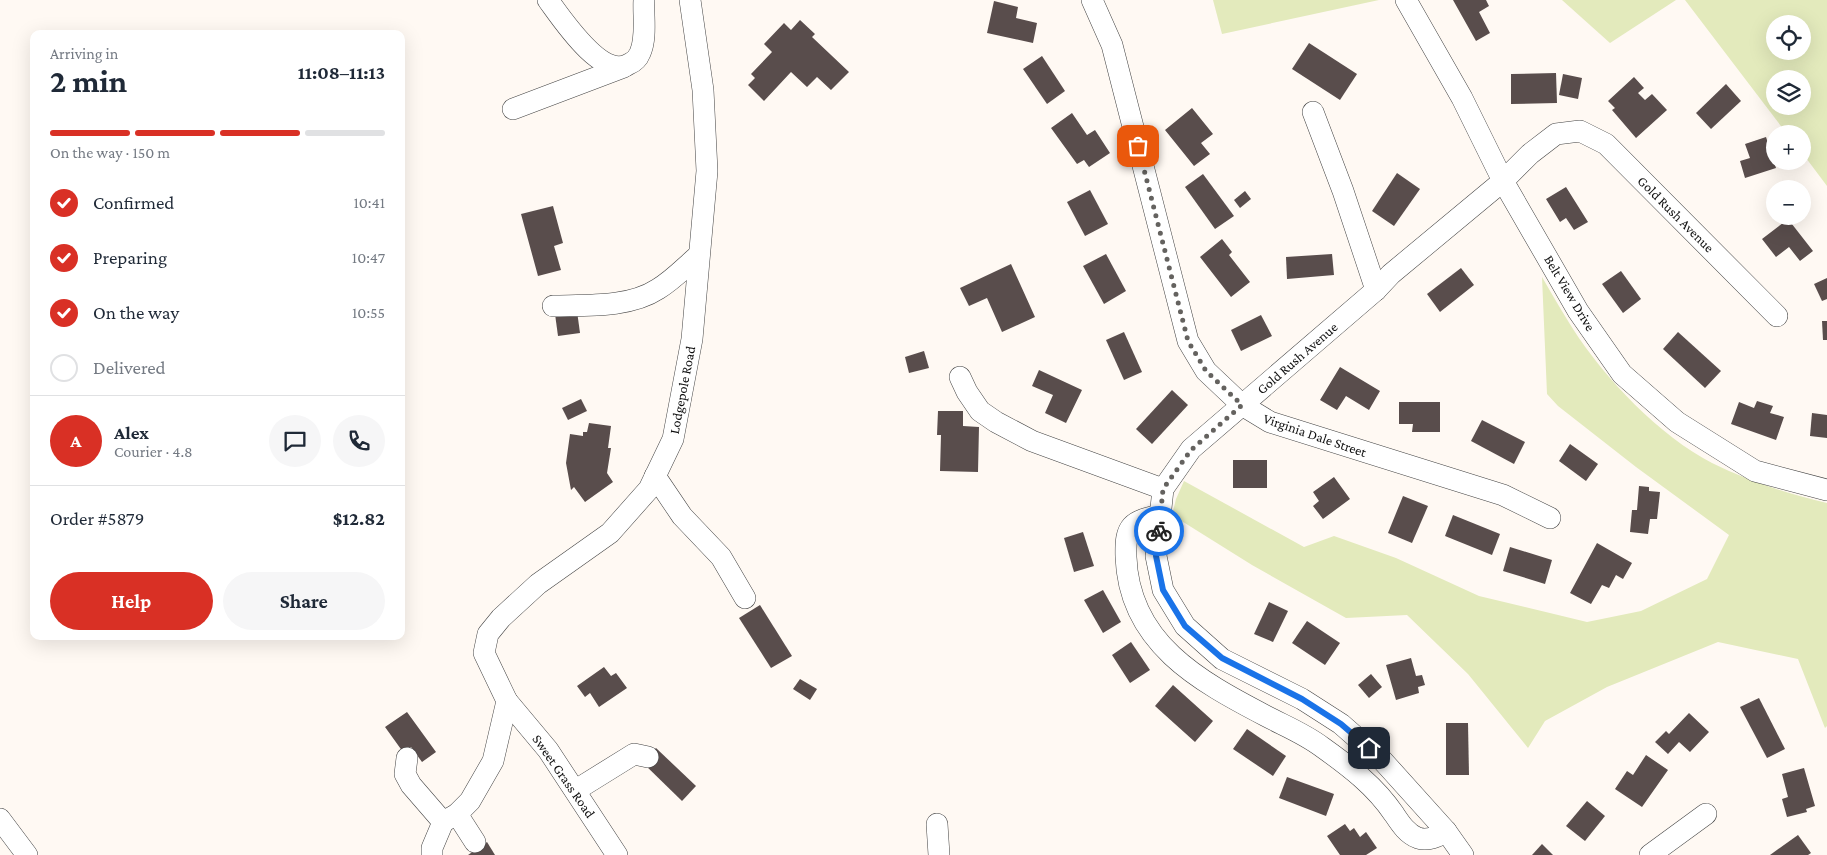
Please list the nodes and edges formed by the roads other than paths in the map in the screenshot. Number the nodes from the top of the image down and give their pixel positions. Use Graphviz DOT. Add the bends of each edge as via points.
graph roads {
  1 [pos="548,0"];
  2 [pos="644,0"];
  3 [pos="690,0"];
  4 [pos="1092,0"];
  5 [pos="1406,0"];
  6 [pos="626,66"];
  7 [pos="513,109"];
  8 [pos="1313,112"];
  9 [pos="1503,181"];
  10 [pos="699,255"];
  11 [pos="1376,290"];
  12 [pos="553,306"];
  13 [pos="1777,316"];
  14 [pos="960,377"];
  15 [pos="1242,405"];
  16 [pos="655,476"];
  17 [pos="1163,489"];
  18 [pos="1827,490"];
  19 [pos="1161,515"];
  20 [pos="1550,518"];
  21 [pos="745,598"];
  22 [pos="507,701"];
  23 [pos="648,757"];
  24 [pos="406,758"];
  25 [pos="576,790"];
  26 [pos="1706,814"];
  27 [pos="450,818"];
  28 [pos="0,819"];
  29 [pos="937,824"];
  30 [pos="1446,831"];
  31 [pos="475,842"];
  32 [pos="27,855"];
  33 [pos="432,855"];
  34 [pos="617,855"];
  35 [pos="939,855"];
  36 [pos="1463,855"];
  37 [pos="1650,855"];
  1 -- 6 [label="street" via="577,39 604,63 619,68"];
  2 -- 6 [label="street" via="640,53"];
  3 -- 10 [label="street, Lodgepole Road" via="703,90 707,171"];
  4 -- 15 [label="street, Virginia Dale Street" via="1112,45 1188,341 1206,371"];
  5 -- 9 [label="street, Belt View Drive" via="1462,98"];
  6 -- 7 [label="street"];
  8 -- 11 [label="street"];
  9 -- 11 [label="street, Gold Rush Avenue"];
  9 -- 13 [label="street, Gold Rush Avenue" via="1556,134 1580,131 1606,144"];
  9 -- 18 [label="street, Belt View Drive" via="1578,311 1622,374 1678,422 1755,471"];
  10 -- 12 [label="street" via="657,290 635,298 604,304"];
  10 -- 16 [label="street, Lodgepole Road" via="692,339 673,439"];
  11 -- 15 [label="street, Gold Rush Avenue"];
  14 -- 17 [label="street" via="980,411 996,422 1032,441"];
  15 -- 17 [label="street, Gold Rush Avenue" via="1191,450"];
  15 -- 20 [label="street, Virginia Dale Street" via="1270,422 1503,495"];
  16 -- 21 [label="street" via="682,516 721,557"];
  16 -- 22 [label="street, Lodgepole Road" via="649,489 610,533 538,584 488,634 484,653"];
  17 -- 19 [label="street"];
  19 -- 30 [label="street" via="1156,556 1163,590 1185,626 1222,658 1302,699 1341,724 1382,760"];
  19 -- 30 [label="street" via="1138,519 1130,529 1126,544 1131,586 1147,627 1156,640 1205,683 1317,743 1340,760 1382,796 1407,832 1428,838 1439,837"];
  22 -- 25 [label="street, Sweet Grass Road"];
  22 -- 27 [label="street" via="493,761 470,801"];
  23 -- 25 [label="street" via="634,754"];
  24 -- 27 [label="street" via="405,774 411,785"];
  25 -- 34 [label="street, Sweet Grass Road"];
  26 -- 37 [label="street"];
  27 -- 31 [label="street"];
  27 -- 33 [label="street" via="432,848"];
  28 -- 32 [label="street"];
  29 -- 35 [label="street"];
  30 -- 36 [label="street"];
}
